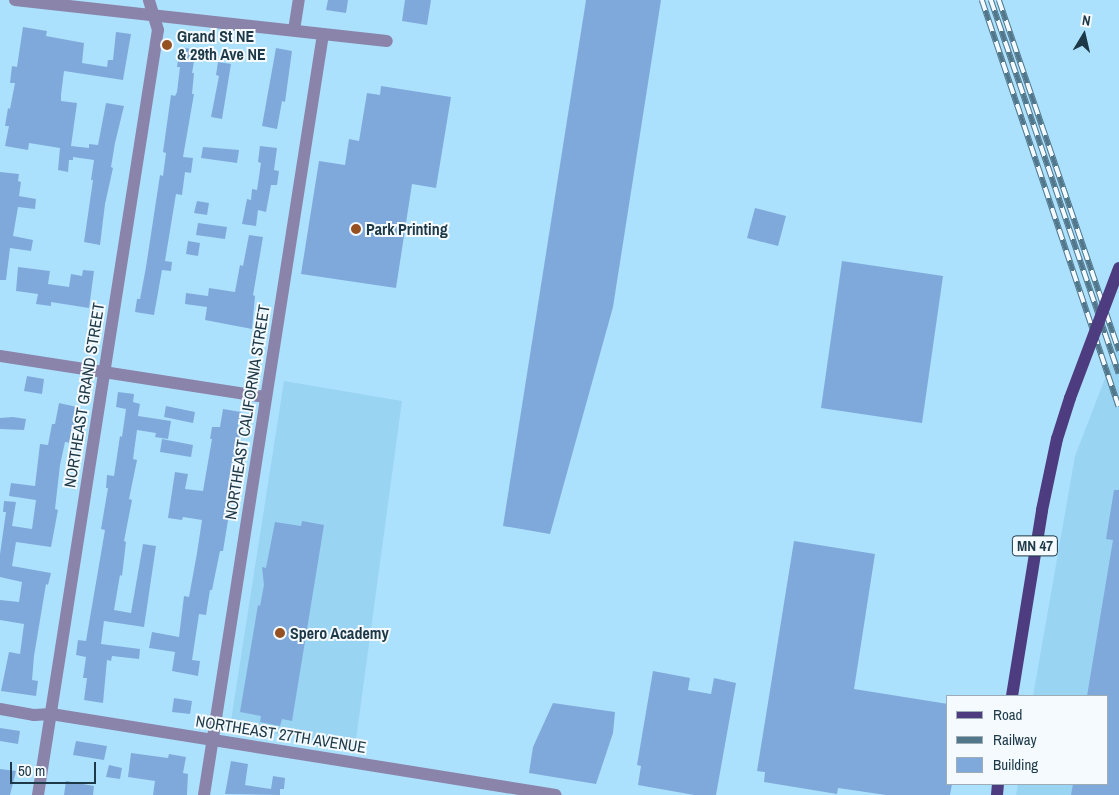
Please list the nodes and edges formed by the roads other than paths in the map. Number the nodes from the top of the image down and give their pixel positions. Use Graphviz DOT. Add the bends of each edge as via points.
graph roads {
  1 [pos="15,0"];
  2 [pos="149,0"];
  3 [pos="300,0"];
  4 [pos="154,15"];
  5 [pos="294,30"];
  6 [pos="322,34"];
  7 [pos="386,42"];
  8 [pos="1119,268"];
  9 [pos="0,356"];
  10 [pos="104,371"];
  11 [pos="266,397"];
  12 [pos="1012,695"];
  13 [pos="0,709"];
  14 [pos="51,714"];
  15 [pos="212,740"];
  16 [pos="38,795"];
  17 [pos="204,795"];
  18 [pos="556,795"];
  1 -- 4 [label="street"];
  2 -- 4 [label="street, NORTHEAST GRAND STREET"];
  3 -- 5 [label="street"];
  4 -- 5 [label="street"];
  4 -- 10 [label="street, NORTHEAST GRAND STREET" via="158,30"];
  5 -- 6 [label="street"];
  6 -- 7 [label="street"];
  6 -- 11 [label="street, NORTHEAST CALIFORNIA STREET"];
  8 -- 12 [label="main road, MN 47, bridge" via="1057,439 1046,485"];
  9 -- 10 [label="street"];
  10 -- 11 [label="street"];
  10 -- 14 [label="street, NORTHEAST GRAND STREET"];
  11 -- 15 [label="street, NORTHEAST CALIFORNIA STREET"];
  13 -- 14 [label="street, NORTHEAST 27TH AVENUE" via="34,715"];
  14 -- 15 [label="street, NORTHEAST 27TH AVENUE"];
  14 -- 16 [label="street, NORTHEAST GRAND STREET"];
  15 -- 17 [label="street, NORTHEAST CALIFORNIA STREET"];
  15 -- 18 [label="street, NORTHEAST 27TH AVENUE"];
}
